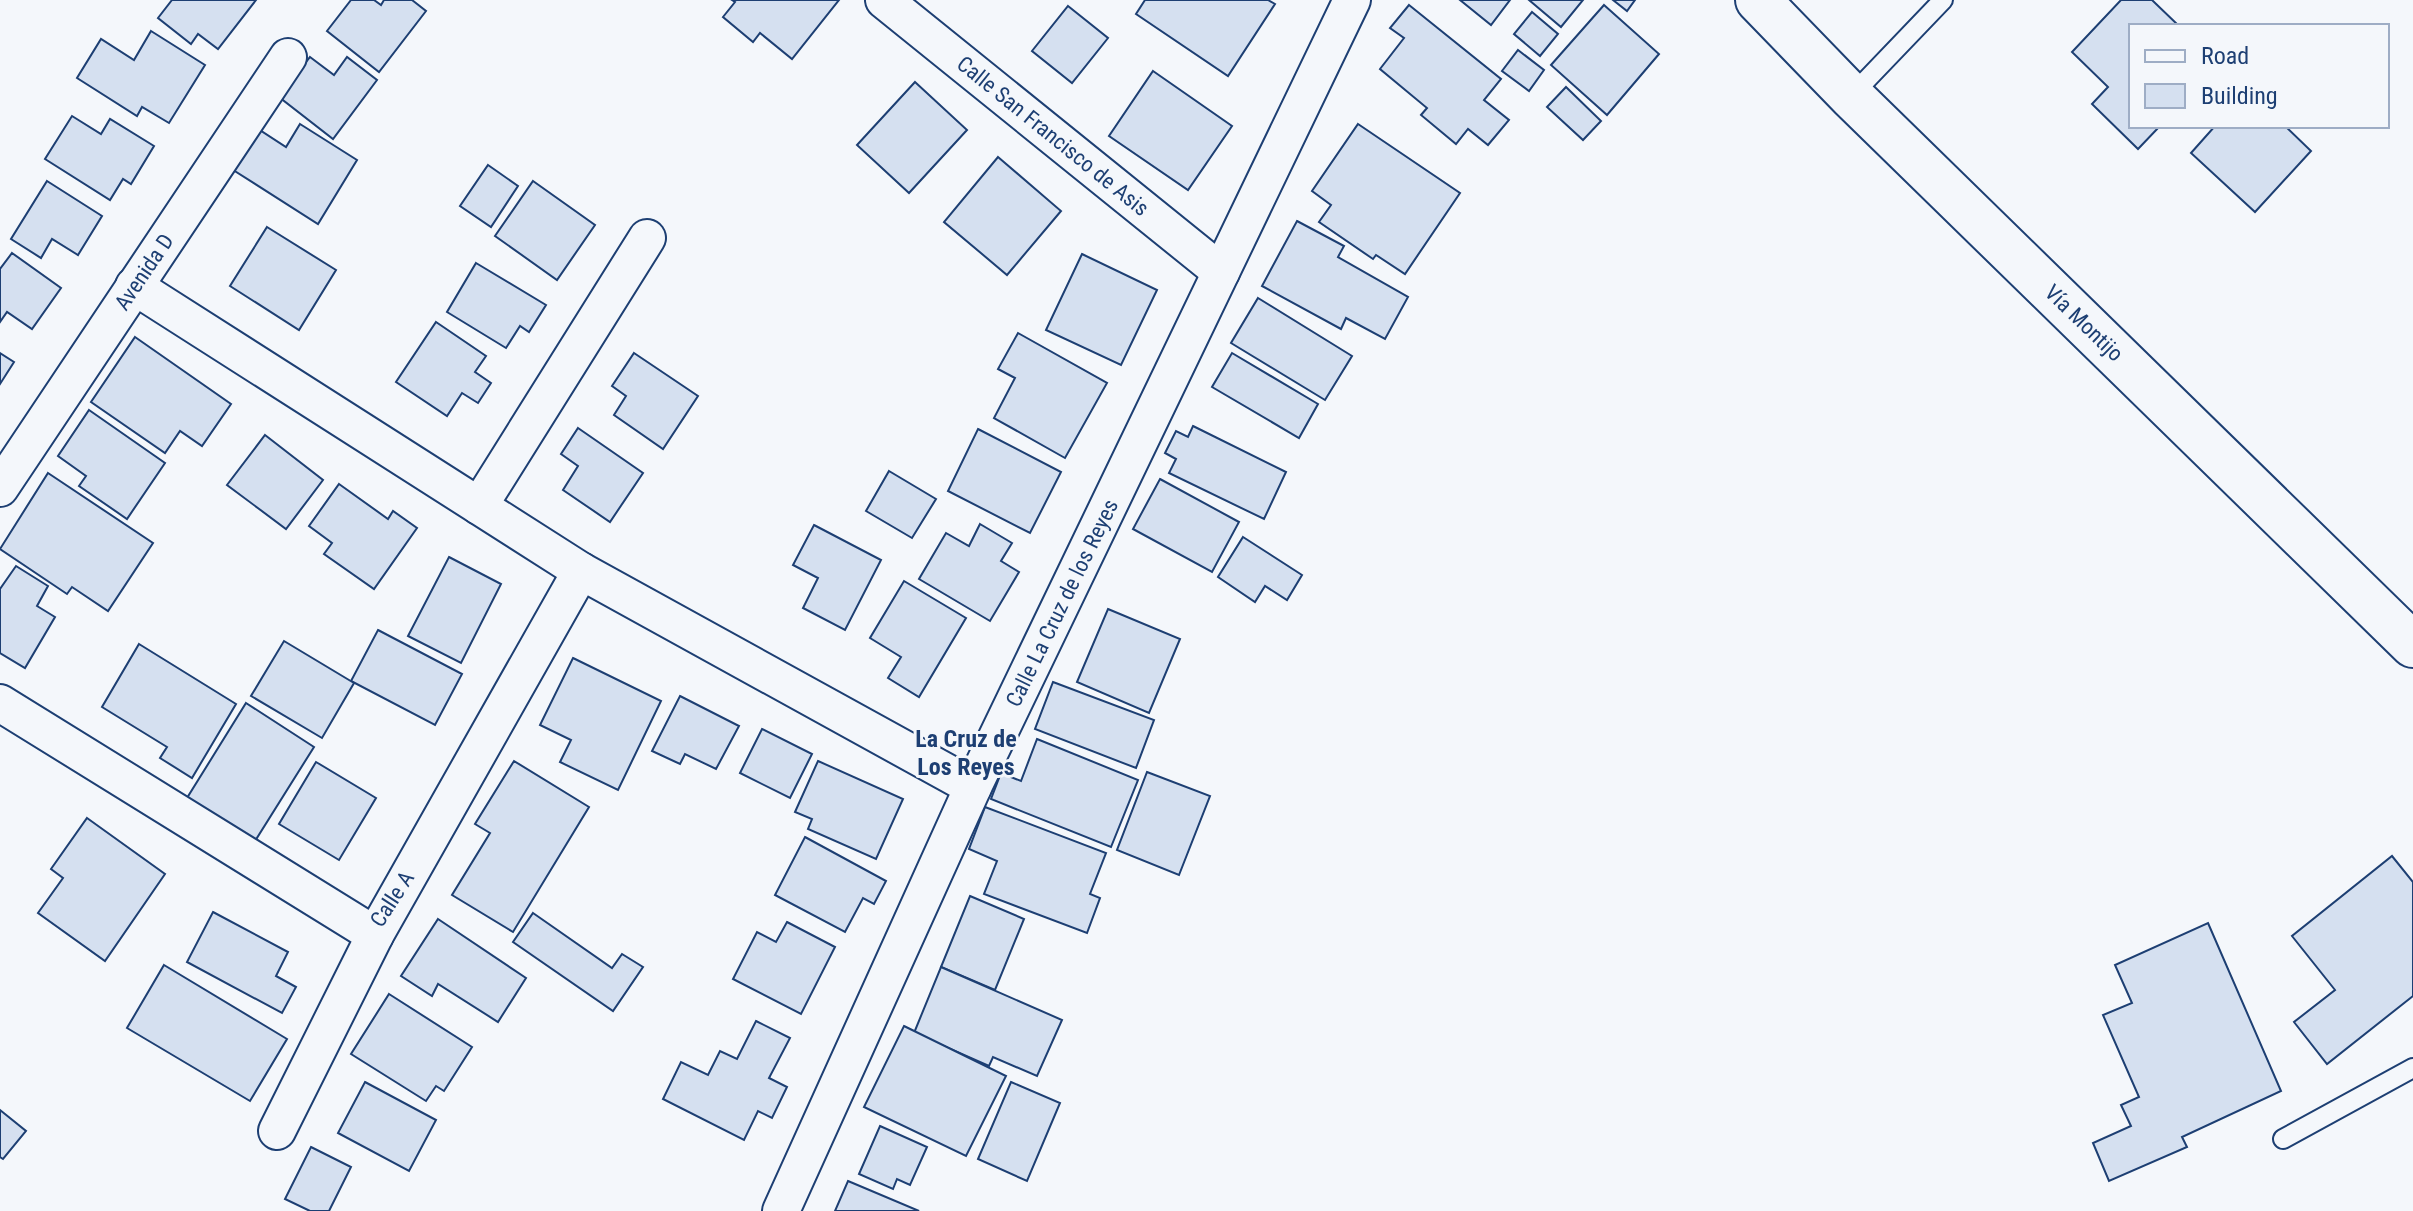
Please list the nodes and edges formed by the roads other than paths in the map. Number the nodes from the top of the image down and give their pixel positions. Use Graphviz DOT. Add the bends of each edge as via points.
graph roads {
  1 [pos="884,0"];
  2 [pos="1352,0"];
  3 [pos="1758,0"];
  4 [pos="1943,0"];
  5 [pos="288,57"];
  6 [pos="1851,96"];
  7 [pos="647,238"];
  8 [pos="1221,272"];
  9 [pos="134,286"];
  10 [pos="0,488"];
  11 [pos="479,506"];
  12 [pos="581,571"];
  13 [pos="2413,645"];
  14 [pos="0,703"];
  15 [pos="973,787"];
  16 [pos="375,935"];
  17 [pos="2413,1068"];
  18 [pos="277,1131"];
  19 [pos="2283,1139"];
  20 [pos="781,1211"];
  1 -- 8 [label="street, Calle San Francisco de Asis"];
  2 -- 8 [label="street, Calle La Cruz de los Reyes"];
  3 -- 6 [label="main road, Vía Montijo"];
  4 -- 6 [label="lane"];
  5 -- 9 [label="street, Avenida D"];
  6 -- 13 [label="main road, Vía Montijo"];
  7 -- 11 [label="street"];
  8 -- 15 [label="street, Calle La Cruz de los Reyes"];
  9 -- 10 [label="street, Avenida D"];
  9 -- 11 [label="street"];
  11 -- 12 [label="street"];
  12 -- 15 [label="street"];
  12 -- 16 [label="street, Calle A"];
  14 -- 16 [label="street, Calle A"];
  15 -- 20 [label="street, Calle La Cruz de los Reyes"];
  16 -- 18 [label="street"];
  17 -- 19 [label="lane"];
}
